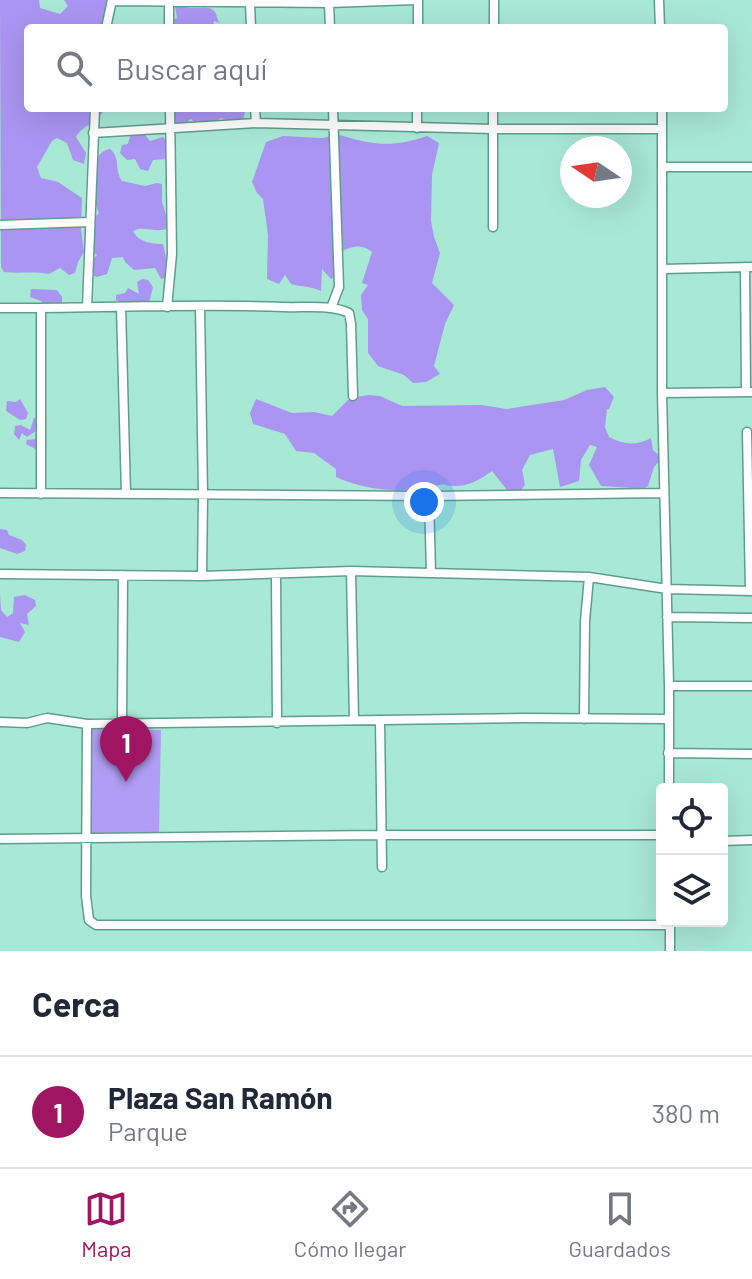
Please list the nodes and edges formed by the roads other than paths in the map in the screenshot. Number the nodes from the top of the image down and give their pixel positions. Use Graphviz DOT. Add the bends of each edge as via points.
graph roads {
  1 [pos="417,0"];
  2 [pos="494,0"];
  3 [pos="659,0"];
  4 [pos="112,1"];
  5 [pos="169,2"];
  6 [pos="250,3"];
  7 [pos="329,3"];
  8 [pos="107,24"];
  9 [pos="169,24"];
  10 [pos="251,24"];
  11 [pos="330,24"];
  12 [pos="418,24"];
  13 [pos="494,24"];
  14 [pos="660,24"];
  15 [pos="95,112"];
  16 [pos="170,112"];
  17 [pos="255,112"];
  18 [pos="333,112"];
  19 [pos="417,112"];
  20 [pos="493,112"];
  21 [pos="662,112"];
  22 [pos="256,123"];
  23 [pos="333,126"];
  24 [pos="170,128"];
  25 [pos="417,128"];
  26 [pos="493,129"];
  27 [pos="662,129"];
  28 [pos="93,133"];
  29 [pos="662,167"];
  30 [pos="752,167"];
  31 [pos="90,222"];
  32 [pos="0,225"];
  33 [pos="493,227"];
  34 [pos="749,267"];
  35 [pos="662,269"];
  36 [pos="200,306"];
  37 [pos="87,307"];
  38 [pos="121,307"];
  39 [pos="167,307"];
  40 [pos="0,308"];
  41 [pos="41,308"];
  42 [pos="331,308"];
  43 [pos="749,392"];
  44 [pos="662,393"];
  45 [pos="353,396"];
  46 [pos="747,432"];
  47 [pos="0,493"];
  48 [pos="664,493"];
  49 [pos="41,494"];
  50 [pos="126,494"];
  51 [pos="203,495"];
  52 [pos="429,496"];
  53 [pos="351,571"];
  54 [pos="431,573"];
  55 [pos="0,574"];
  56 [pos="276,574"];
  57 [pos="123,575"];
  58 [pos="202,576"];
  59 [pos="589,577"];
  60 [pos="667,589"];
  61 [pos="751,591"];
  62 [pos="667,617"];
  63 [pos="752,618"];
  64 [pos="669,686"];
  65 [pos="752,686"];
  66 [pos="584,719"];
  67 [pos="667,719"];
  68 [pos="354,720"];
  69 [pos="380,720"];
  70 [pos="0,722"];
  71 [pos="277,723"];
  72 [pos="87,724"];
  73 [pos="122,724"];
  74 [pos="668,753"];
  75 [pos="752,754"];
  76 [pos="669,783"];
  77 [pos="381,835"];
  78 [pos="656,835"];
  79 [pos="88,837"];
  80 [pos="0,839"];
  81 [pos="752,840"];
  82 [pos="728,841"];
  83 [pos="382,867"];
  84 [pos="656,923"];
  85 [pos="670,927"];
  86 [pos="670,951"];
  1 -- 7 [label="street"];
  1 -- 12 [label="street"];
  2 -- 13 [label="street"];
  3 -- 14 [label="street"];
  4 -- 5 [label="street"];
  4 -- 8 [label="street"];
  5 -- 6 [label="street"];
  5 -- 9 [label="street"];
  6 -- 7 [label="street"];
  6 -- 10 [label="street"];
  7 -- 11 [label="street"];
  15 -- 28 [label="street"];
  16 -- 24 [label="street"];
  17 -- 22 [label="street"];
  18 -- 23 [label="street"];
  19 -- 25 [label="street"];
  20 -- 26 [label="street"];
  21 -- 27 [label="street"];
  22 -- 23 [label="street"];
  22 -- 24 [label="street"];
  23 -- 25 [label="street"];
  23 -- 42 [label="street" via="339,287"];
  24 -- 28 [label="street"];
  24 -- 39 [label="street" via="172,254"];
  25 -- 26 [label="street"];
  26 -- 27 [label="street"];
  26 -- 33 [label="street"];
  27 -- 29 [label="street"];
  28 -- 31 [label="street"];
  29 -- 30 [label="street"];
  29 -- 35 [label="street"];
  31 -- 32 [label="street"];
  31 -- 37 [label="street"];
  34 -- 35 [label="street"];
  34 -- 43 [label="street"];
  35 -- 44 [label="street"];
  36 -- 39 [label="street"];
  36 -- 42 [label="street"];
  36 -- 51 [label="street"];
  37 -- 38 [label="street"];
  37 -- 41 [label="street"];
  38 -- 39 [label="street"];
  38 -- 50 [label="street"];
  40 -- 41 [label="street"];
  41 -- 49 [label="street"];
  42 -- 45 [label="street" via="350,316"];
  43 -- 44 [label="street"];
  44 -- 48 [label="street"];
  46 -- 61 [label="street"];
  47 -- 49 [label="street"];
  48 -- 52 [label="street"];
  48 -- 60 [label="street"];
  49 -- 50 [label="street"];
  50 -- 51 [label="street"];
  51 -- 52 [label="street"];
  51 -- 58 [label="street"];
  52 -- 54 [label="street"];
  53 -- 54 [label="street"];
  53 -- 56 [label="street"];
  53 -- 68 [label="street"];
  54 -- 59 [label="street"];
  55 -- 57 [label="street"];
  56 -- 58 [label="street"];
  56 -- 71 [label="street"];
  57 -- 58 [label="street"];
  57 -- 73 [label="street"];
  59 -- 60 [label="street"];
  59 -- 66 [label="street"];
  60 -- 61 [label="street"];
  60 -- 62 [label="street"];
  62 -- 63 [label="street"];
  62 -- 64 [label="street"];
  64 -- 65 [label="street"];
  64 -- 67 [label="street"];
  66 -- 67 [label="street"];
  66 -- 69 [label="street"];
  67 -- 74 [label="street"];
  68 -- 69 [label="street"];
  68 -- 71 [label="street"];
  69 -- 77 [label="street"];
  70 -- 72 [label="street" via="47,718"];
  71 -- 73 [label="street"];
  72 -- 73 [label="street"];
  72 -- 79 [label="street"];
  74 -- 75 [label="street"];
  74 -- 76 [label="street"];
  77 -- 78 [label="street"];
  77 -- 79 [label="street"];
  77 -- 83 [label="street"];
  79 -- 80 [label="street"];
  79 -- 84 [label="street" via="86,909 96,925"];
  81 -- 82 [label="street"];
  85 -- 86 [label="street"];
}
